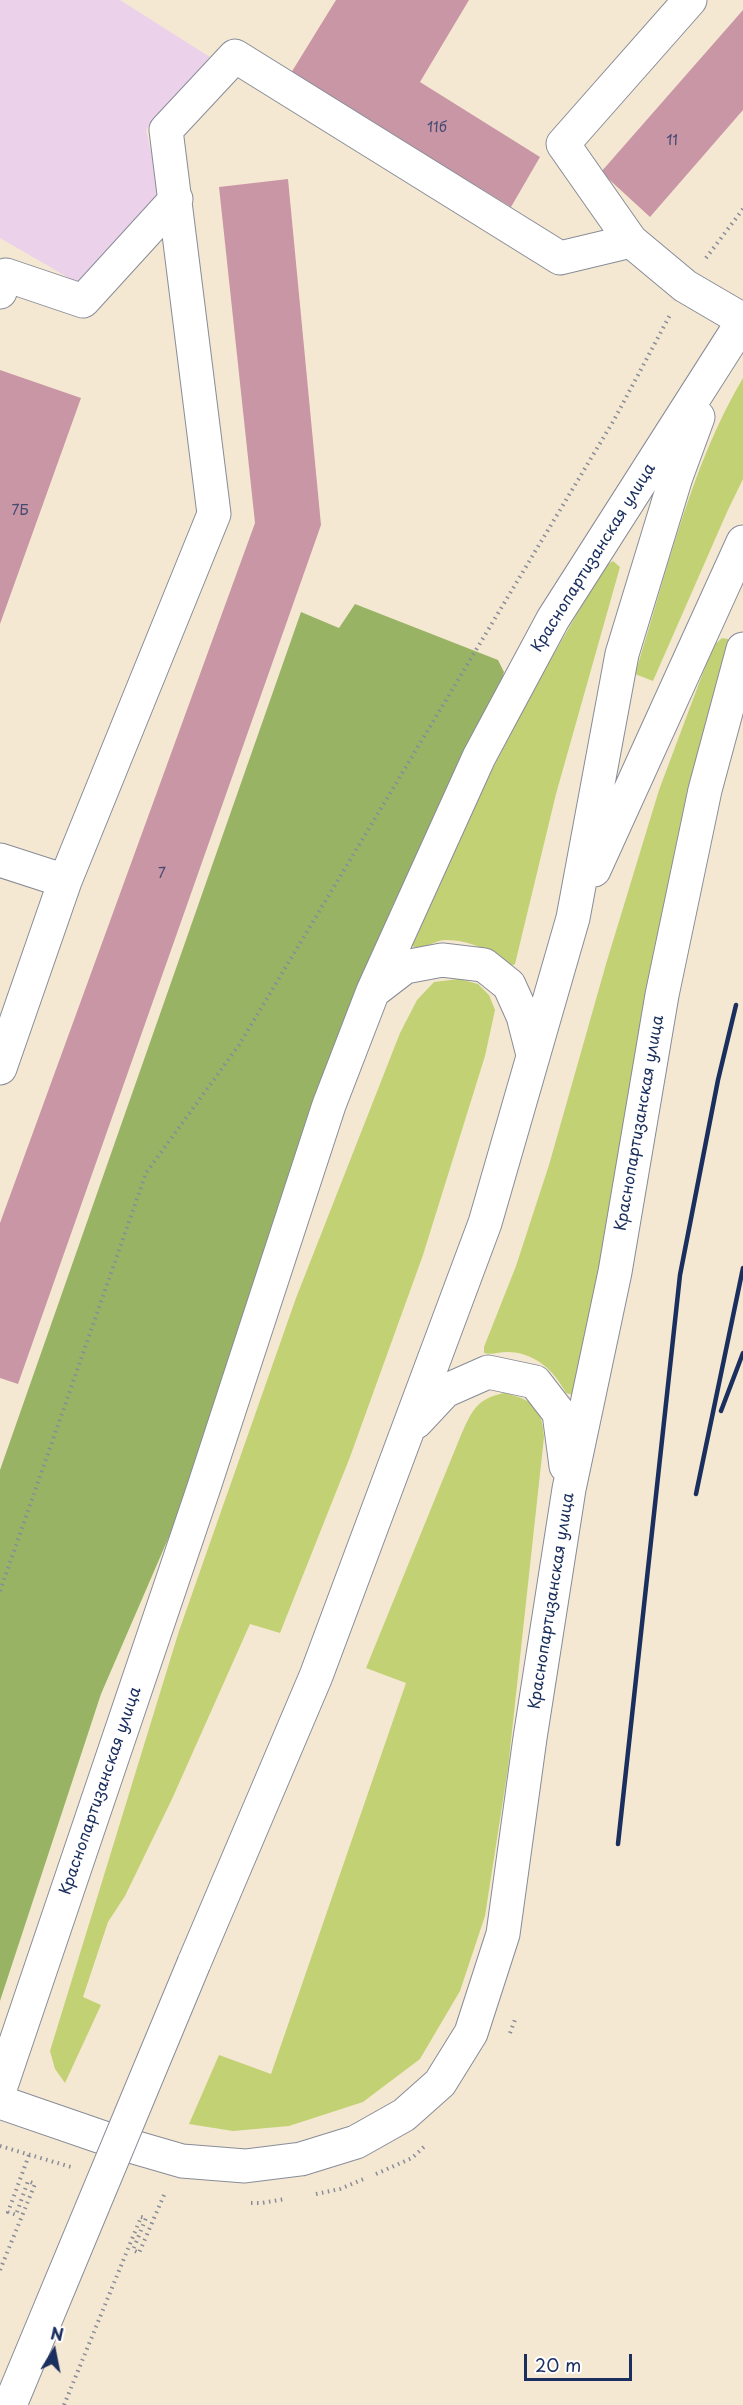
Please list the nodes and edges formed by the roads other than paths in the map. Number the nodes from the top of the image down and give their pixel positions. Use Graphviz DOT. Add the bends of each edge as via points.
graph roads {
  1 [pos="690,0"];
  2 [pos="176,199"];
  3 [pos="631,241"];
  4 [pos="0,292"];
  5 [pos="743,320"];
  6 [pos="721,357"];
  7 [pos="743,542"];
  8 [pos="743,649"];
  9 [pos="0,860"];
  10 [pos="65,881"];
  11 [pos="573,918"];
  12 [pos="373,991"];
  13 [pos="533,1055"];
  14 [pos="0,1068"];
  15 [pos="409,1430"];
  16 [pos="569,1489"];
  17 [pos="0,2089"];
  18 [pos="0,2102"];
  19 [pos="10,2405"];
  1 -- 3 [label="main road" via="563,144"];
  2 -- 3 [label="main road" via="166,130 235,56 560,258"];
  2 -- 4 [label="main road" via="83,301 6,275"];
  2 -- 10 [label="main road" via="214,514"];
  3 -- 5 [label="main road" via="685,286"];
  5 -- 6 [label="main road, Краснопартизанская улица"];
  6 -- 11 [label="main road" via="676,477 622,654"];
  6 -- 12 [label="main road, Краснопартизанская улица" via="553,619 480,757"];
  7 -- 11 [label="main road"];
  8 -- 16 [label="main road, Краснопартизанская улица" via="705,790 669,961 615,1272"];
  9 -- 10 [label="main road"];
  10 -- 14 [label="main road"];
  11 -- 13 [label="main road"];
  12 -- 13 [label="main road" via="405,967 442,960 484,965 508,985 523,1016"];
  12 -- 17 [label="main road, Краснопартизанская улица" via="329,1105"];
  13 -- 15 [label="main road" via="485,1223"];
  15 -- 16 [label="main road" via="445,1391 488,1372 535,1382 559,1413"];
  15 -- 19 [label="main road, bridge" via="316,1677"];
  16 -- 18 [label="main road, Краснопартизанская улица" via="503,1934 471,2033 440,2083 404,2115 356,2142 301,2159 245,2166 182,2161"];
}
